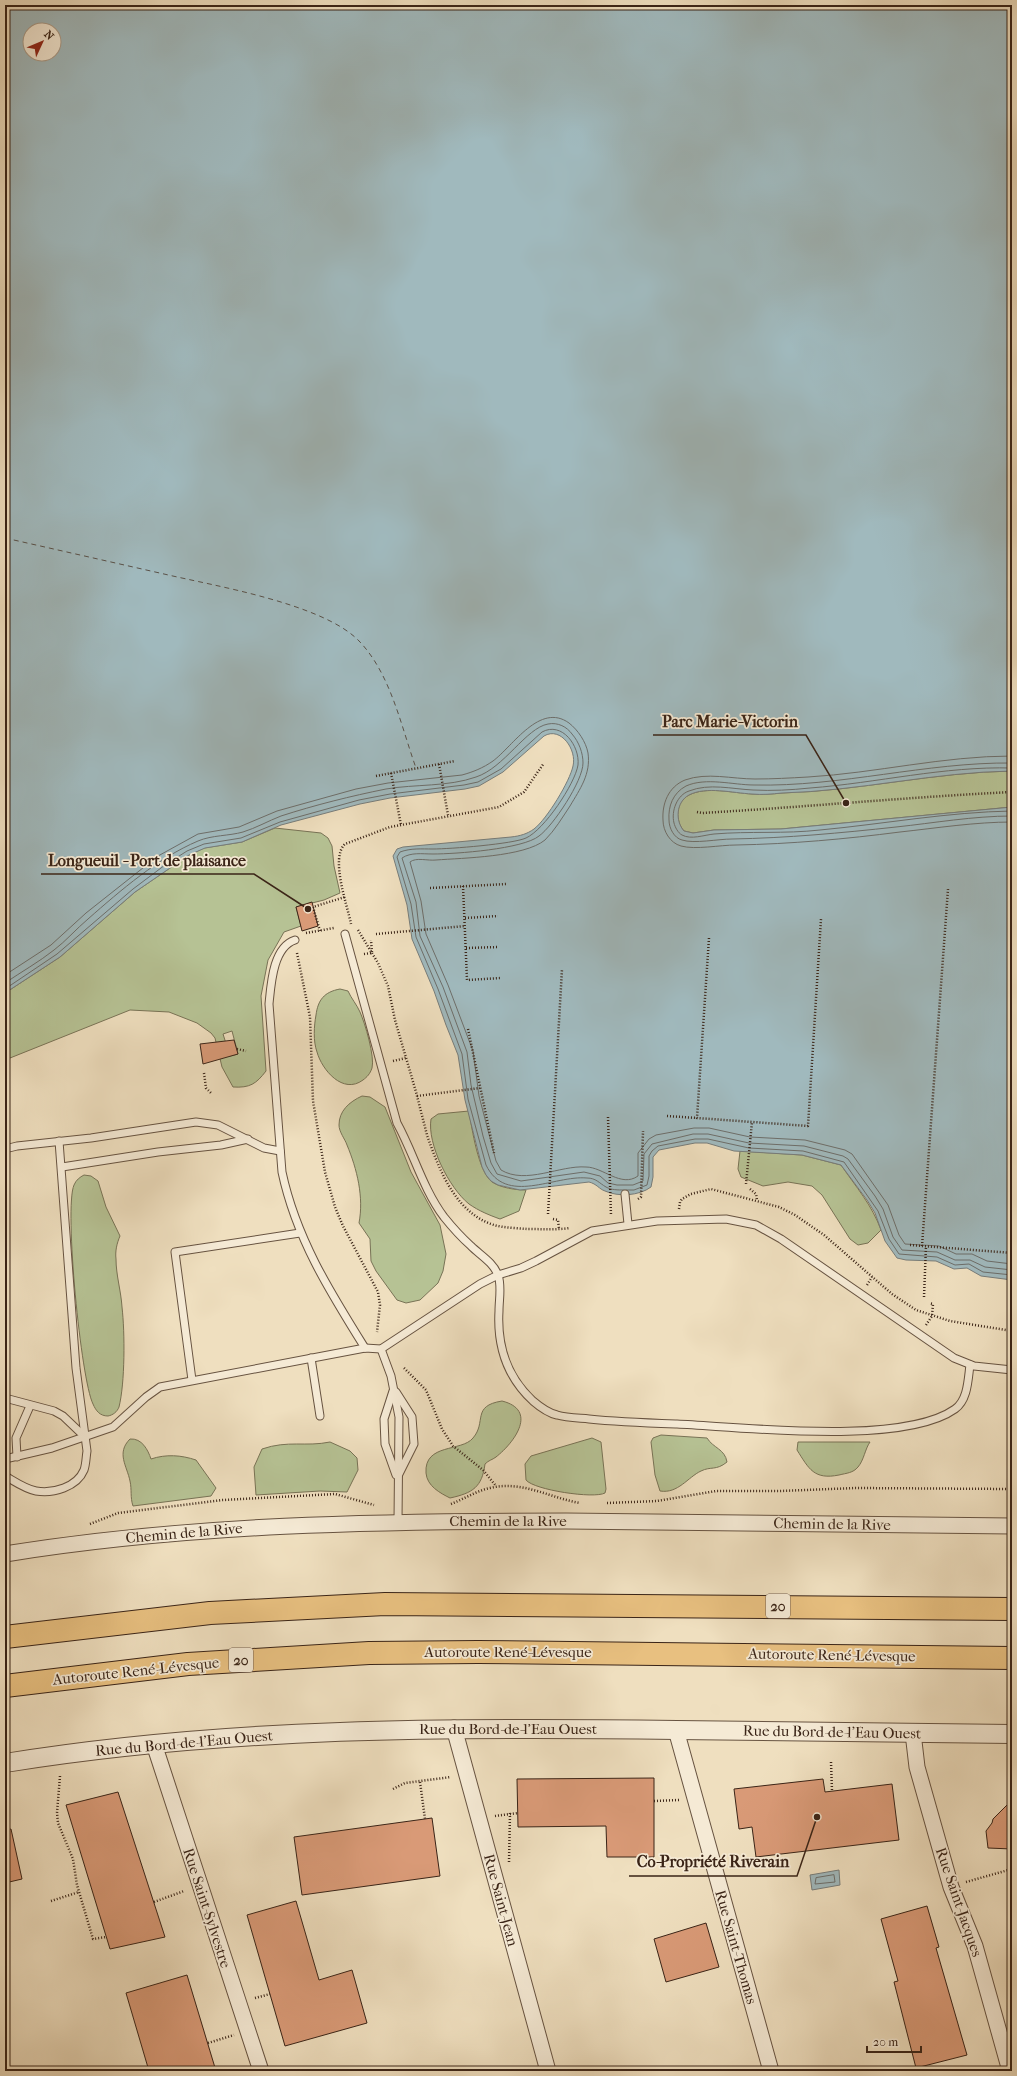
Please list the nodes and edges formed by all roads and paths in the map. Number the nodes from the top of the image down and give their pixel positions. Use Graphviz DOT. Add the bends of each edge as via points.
graph roads {
  1 [pos="455,761"];
  2 [pos="544,763"];
  3 [pos="439,764"];
  4 [pos="391,773"];
  5 [pos="376,776"];
  6 [pos="1012,792"];
  7 [pos="697,812"];
  8 [pos="448,815"];
  9 [pos="400,825"];
  10 [pos="507,884"];
  11 [pos="463,886"];
  12 [pos="430,888"];
  13 [pos="948,889"];
  14 [pos="346,898"];
  15 [pos="498,916"];
  16 [pos="465,918"];
  17 [pos="821,919"];
  18 [pos="352,924"];
  19 [pos="347,925"];
  20 [pos="465,926"];
  21 [pos="335,928"];
  22 [pos="302,930"];
  23 [pos="320,932"];
  24 [pos="345,934"];
  25 [pos="376,934"];
  26 [pos="709,938"];
  27 [pos="295,940"];
  28 [pos="371,940"];
  29 [pos="500,947"];
  30 [pos="466,948"];
  31 [pos="297,953"];
  32 [pos="372,953"];
  33 [pos="365,954"];
  34 [pos="562,969"];
  35 [pos="501,978"];
  36 [pos="468,1030"];
  37 [pos="237,1049"];
  38 [pos="246,1051"];
  39 [pos="406,1058"];
  40 [pos="392,1061"];
  41 [pos="204,1073"];
  42 [pos="480,1088"];
  43 [pos="211,1093"];
  44 [pos="417,1096"];
  45 [pos="667,1116"];
  46 [pos="608,1117"];
  47 [pos="697,1118"];
  48 [pos="752,1122"];
  49 [pos="643,1131"];
  50 [pos="248,1138"];
  51 [pos="59,1142"];
  52 [pos="5,1149"];
  53 [pos="280,1151"];
  54 [pos="494,1152"];
  55 [pos="62,1167"];
  56 [pos="746,1184"];
  57 [pos="750,1189"];
  58 [pos="625,1194"];
  59 [pos="641,1197"];
  60 [pos="757,1200"];
  61 [pos="679,1208"];
  62 [pos="611,1212"];
  63 [pos="548,1214"];
  64 [pos="553,1219"];
  65 [pos="628,1224"];
  66 [pos="574,1228"];
  67 [pos="559,1229"];
  68 [pos="300,1233"];
  69 [pos="910,1245"];
  70 [pos="924,1246"];
  71 [pos="1012,1253"];
  72 [pos="498,1274"];
  73 [pos="872,1277"];
  74 [pos="866,1285"];
  75 [pos="924,1297"];
  76 [pos="929,1303"];
  77 [pos="932,1316"];
  78 [pos="1012,1331"];
  79 [pos="377,1332"];
  80 [pos="365,1348"];
  81 [pos="381,1350"];
  82 [pos="311,1358"];
  83 [pos="970,1365"];
  84 [pos="404,1368"];
  85 [pos="1012,1370"];
  86 [pos="192,1380"];
  87 [pos="394,1389"];
  88 [pos="5,1398"];
  89 [pos="30,1406"];
  90 [pos="320,1416"];
  91 [pos="86,1437"];
  92 [pos="17,1457"];
  93 [pos="5,1460"];
  94 [pos="5,1476"];
  95 [pos="397,1477"];
  96 [pos="496,1486"];
  97 [pos="1012,1489"];
  98 [pos="605,1503"];
  99 [pos="585,1504"];
  100 [pos="371,1505"];
  101 [pos="449,1505"];
  102 [pos="398,1521"];
  103 [pos="87,1526"];
  104 [pos="1012,1526"];
  105 [pos="5,1554"];
  106 [pos="1012,1610"];
  107 [pos="5,1637"];
  108 [pos="1012,1658"];
  109 [pos="5,1686"];
  110 [pos="454,1728"];
  111 [pos="676,1730"];
  112 [pos="913,1733"];
  113 [pos="1012,1734"];
  114 [pos="154,1744"];
  115 [pos="831,1762"];
  116 [pos="5,1763"];
  117 [pos="467,1775"];
  118 [pos="60,1776"];
  119 [pos="420,1782"];
  120 [pos="393,1790"];
  121 [pos="832,1791"];
  122 [pos="654,1800"];
  123 [pos="696,1800"];
  124 [pos="510,1813"];
  125 [pos="518,1813"];
  126 [pos="425,1819"];
  127 [pos="479,1820"];
  128 [pos="509,1864"];
  129 [pos="1012,1869"];
  130 [pos="200,1885"];
  131 [pos="951,1887"];
  132 [pos="79,1892"];
  133 [pos="51,1900"];
  134 [pos="154,1902"];
  135 [pos="106,1937"];
  136 [pos="247,2031"];
  137 [pos="208,2043"];
  138 [pos="261,2071"];
  139 [pos="548,2071"];
  140 [pos="771,2071"];
  141 [pos="1010,2071"];
  1 -- 3 [label="path"];
  2 -- 8 [label="path" via="530,786 506,804 493,809"];
  3 -- 4 [label="path"];
  3 -- 8 [label="path"];
  4 -- 5 [label="path"];
  4 -- 9 [label="path"];
  6 -- 7 [label="path" via="971,793 784,809"];
  8 -- 9 [label="path"];
  9 -- 14 [label="path" via="360,837 341,848 338,860"];
  10 -- 11 [label="path"];
  11 -- 12 [label="path"];
  11 -- 16 [label="path"];
  13 -- 70 [label="path"];
  14 -- 18 [label="path"];
  14 -- 23 [label="path" via="313,907"];
  15 -- 16 [label="path"];
  16 -- 20 [label="path"];
  17 -- 48 [label="path" via="808,1126"];
  18 -- 19 [label="path"];
  18 -- 32 [label="path"];
  20 -- 25 [label="path"];
  20 -- 30 [label="path"];
  21 -- 23 [label="path"];
  22 -- 23 [label="path" via="305,930 307,935"];
  24 -- 72 [label="lane" via="397,1123 442,1215"];
  26 -- 47 [label="path"];
  27 -- 53 [label="lane" via="287,944 280,953 269,998"];
  28 -- 32 [label="path"];
  29 -- 30 [label="path"];
  30 -- 35 [label="path" via="467,980"];
  31 -- 79 [label="path" via="310,1017 313,1101 325,1172 343,1226 378,1292 380,1305"];
  32 -- 33 [label="path"];
  32 -- 39 [label="path" via="388,986"];
  34 -- 63 [label="path"];
  36 -- 42 [label="path"];
  37 -- 38 [label="path"];
  39 -- 40 [label="path"];
  39 -- 44 [label="path"];
  41 -- 43 [label="path" via="206,1088"];
  42 -- 44 [label="path"];
  42 -- 54 [label="path"];
  44 -- 67 [label="path" via="435,1160 448,1186 465,1206 494,1225"];
  45 -- 47 [label="path"];
  46 -- 62 [label="path"];
  47 -- 48 [label="path"];
  48 -- 56 [label="path"];
  49 -- 59 [label="path"];
  50 -- 51 [label="lane" via="218,1125 196,1122"];
  50 -- 53 [label="lane" via="264,1148"];
  50 -- 55 [label="lane" via="221,1145"];
  51 -- 52 [label="lane"];
  51 -- 55 [label="lane"];
  53 -- 68 [label="lane" via="287,1194"];
  55 -- 91 [label="lane" via="75,1360"];
  57 -- 60 [label="path" via="756,1194"];
  58 -- 65 [label="lane"];
  60 -- 61 [label="path" via="711,1189 691,1194 680,1202"];
  60 -- 73 [label="path" via="779,1207 810,1224"];
  64 -- 67 [label="path" via="558,1220"];
  65 -- 72 [label="lane" via="592,1231 521,1268"];
  65 -- 83 [label="lane" via="726,1219 756,1225 796,1249 943,1352"];
  66 -- 67 [label="path"];
  68 -- 80 [label="lane" via="326,1287"];
  68 -- 86 [label="lane" via="175,1252"];
  69 -- 70 [label="path"];
  70 -- 71 [label="path"];
  70 -- 75 [label="path"];
  72 -- 81 [label="lane"];
  72 -- 83 [label="lane" via="499,1333 506,1363 528,1396 539,1406 558,1416 814,1431 898,1427 935,1418 955,1409 964,1398"];
  73 -- 74 [label="path"];
  73 -- 77 [label="path" via="907,1305"];
  76 -- 77 [label="path" via="934,1306"];
  77 -- 78 [label="path"];
  80 -- 81 [label="lane"];
  80 -- 82 [label="lane"];
  81 -- 87 [label="lane"];
  82 -- 86 [label="lane"];
  82 -- 90 [label="lane"];
  83 -- 85 [label="lane"];
  84 -- 96 [label="path" via="426,1390 449,1441 461,1454 483,1470"];
  86 -- 91 [label="lane" via="153,1391 119,1423"];
  87 -- 95 [label="lane" via="400,1443"];
  87 -- 95 [label="lane" via="384,1419 385,1444"];
  87 -- 95 [label="lane" via="412,1417 414,1444"];
  88 -- 89 [label="lane"];
  89 -- 91 [label="lane" via="59,1414"];
  89 -- 92 [label="lane" via="16,1438"];
  91 -- 92 [label="lane"];
  91 -- 94 [label="lane" via="84,1470 73,1484 66,1488 36,1491"];
  92 -- 93 [label="lane"];
  95 -- 102 [label="lane"];
  96 -- 99 [label="path, Chemin de la Rive" via="528,1488"];
  96 -- 101 [label="path, Chemin de la Rive"];
  97 -- 98 [label="path" via="862,1488 716,1491 657,1501"];
  100 -- 103 [label="path, Chemin de la Rive" via="335,1494 223,1500 118,1513"];
  102 -- 104 [label="street, Chemin de la Rive"];
  102 -- 105 [label="street, Chemin de la Rive" via="283,1525 160,1534"];
  106 -- 107 [label="highway, 20" via="384,1604 210,1613"];
  108 -- 109 [label="highway, Autoroute René-Lévesque / 20" via="369,1653 188,1664"];
  110 -- 111 [label="street, Rue du Bord-de-l'Eau Ouest"];
  110 -- 114 [label="street, Rue du Bord-de-l'Eau Ouest" via="274,1734"];
  110 -- 117 [label="street, Rue Saint-Jean"];
  111 -- 112 [label="street, Rue du Bord-de-l'Eau Ouest"];
  111 -- 123 [label="street, Rue Saint-Thomas"];
  112 -- 113 [label="street, Rue du Bord-de-l'Eau Ouest"];
  112 -- 131 [label="street, Rue Saint-Jacques" via="917,1767"];
  114 -- 116 [label="street, Rue du Bord-de-l'Eau Ouest"];
  114 -- 130 [label="street, Rue Saint-Sylvestre"];
  115 -- 121 [label="path"];
  117 -- 119 [label="path"];
  117 -- 127 [label="street, Rue Saint-Jean"];
  118 -- 132 [label="path" via="57,1818 73,1859"];
  119 -- 120 [label="path" via="405,1783"];
  119 -- 126 [label="path"];
  122 -- 123 [label="path"];
  123 -- 140 [label="street, Rue Saint-Thomas"];
  124 -- 125 [label="path"];
  124 -- 127 [label="path"];
  124 -- 128 [label="path"];
  127 -- 139 [label="street, Rue Saint-Jean"];
  129 -- 131 [label="path"];
  130 -- 134 [label="path"];
  130 -- 136 [label="street, Rue Saint-Sylvestre"];
  131 -- 141 [label="street, Rue Saint-Jacques" via="975,1946"];
  132 -- 133 [label="path"];
  132 -- 135 [label="path" via="90,1936 93,1939"];
  136 -- 137 [label="path"];
  136 -- 138 [label="street, Rue Saint-Sylvestre"];
}
